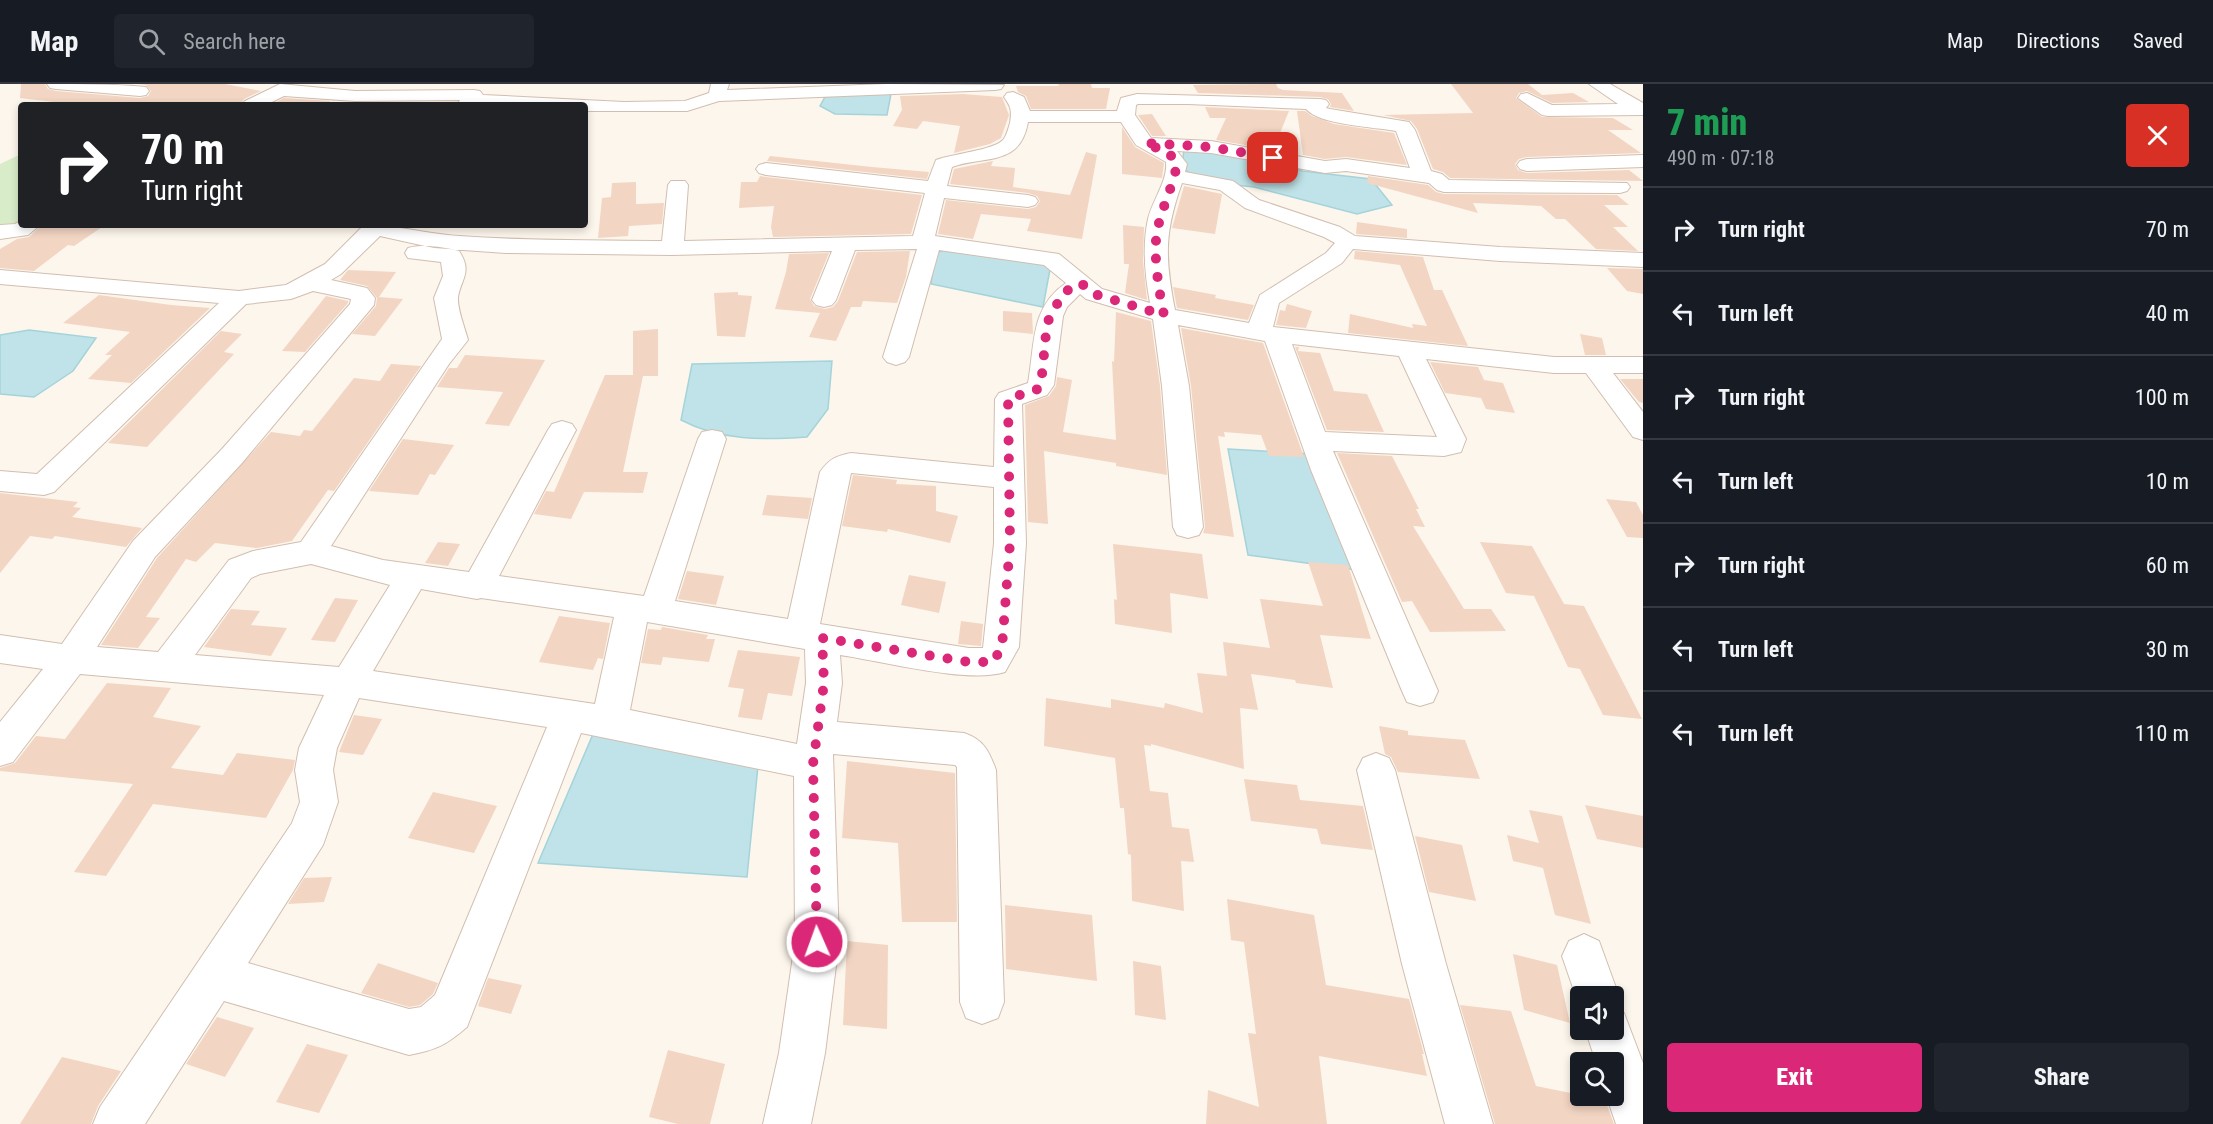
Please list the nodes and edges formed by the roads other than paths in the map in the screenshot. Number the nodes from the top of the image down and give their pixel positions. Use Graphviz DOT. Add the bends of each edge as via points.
graph roads {
  1 [pos="56,84"];
  2 [pos="1598,84"];
  3 [pos="144,87"];
  4 [pos="286,88"];
  5 [pos="718,90"];
  6 [pos="996,91"];
  7 [pos="328,95"];
  8 [pos="473,96"];
  9 [pos="1527,98"];
  10 [pos="123,102"];
  11 [pos="257,102"];
  12 [pos="317,102"];
  13 [pos="564,102"];
  14 [pos="588,104"];
  15 [pos="898,104"];
  16 [pos="954,104"];
  17 [pos="1639,107"];
  18 [pos="1021,110"];
  19 [pos="1126,117"];
  20 [pos="1145,143"];
  21 [pos="1643,161"];
  22 [pos="1592,163"];
  23 [pos="1504,166"];
  24 [pos="766,170"];
  25 [pos="1175,176"];
  26 [pos="1423,176"];
  27 [pos="678,185"];
  28 [pos="935,190"];
  29 [pos="1028,201"];
  30 [pos="24,228"];
  31 [pos="374,228"];
  32 [pos="379,228"];
  33 [pos="0,232"];
  34 [pos="926,242"];
  35 [pos="1350,242"];
  36 [pos="846,244"];
  37 [pos="672,248"];
  38 [pos="353,250"];
  39 [pos="1643,260"];
  40 [pos="0,277"];
  41 [pos="310,283"];
  42 [pos="1081,283"];
  43 [pos="239,298"];
  44 [pos="824,300"];
  45 [pos="1164,315"];
  46 [pos="1267,333"];
  47 [pos="1408,350"];
  48 [pos="896,357"];
  49 [pos="1593,365"];
  50 [pos="1643,365"];
  51 [pos="562,430"];
  52 [pos="1643,431"];
  53 [pos="712,439"];
  54 [pos="1315,441"];
  55 [pos="1009,478"];
  56 [pos="0,481"];
  57 [pos="1188,527"];
  58 [pos="311,552"];
  59 [pos="412,576"];
  60 [pos="477,586"];
  61 [pos="644,609"];
  62 [pos="812,636"];
  63 [pos="0,649"];
  64 [pos="71,659"];
  65 [pos="166,667"];
  66 [pos="348,682"];
  67 [pos="1420,691"];
  68 [pos="570,715"];
  69 [pos="609,723"];
  70 [pos="0,750"];
  71 [pos="815,750"];
  72 [pos="1376,770"];
  73 [pos="1584,956"];
  74 [pos="214,976"];
  75 [pos="1594,986"];
  76 [pos="982,1002"];
  77 [pos="1612,1040"];
  78 [pos="117,1124"];
  79 [pos="787,1124"];
  80 [pos="1469,1124"];
  81 [pos="1640,1124"];
  1 -- 3 [label="street"];
  2 -- 17 [label="street"];
  3 -- 10 [label="street"];
  4 -- 7 [label="street"];
  4 -- 11 [label="street"];
  5 -- 6 [label="street"];
  5 -- 14 [label="street" via="687,106"];
  6 -- 18 [label="street" via="1016,99"];
  7 -- 8 [label="street"];
  7 -- 12 [label="street"];
  8 -- 13 [label="street"];
  9 -- 17 [label="street" via="1548,111"];
  15 -- 16 [label="street"];
  18 -- 19 [label="street"];
  18 -- 28 [label="street" via="1012,146 943,164"];
  19 -- 20 [label="street"];
  19 -- 26 [label="street" via="1127,102 1137,99 1315,104 1318,111 1326,114 1402,126"];
  20 -- 25 [label="street" via="1174,158"];
  20 -- 26 [label="street" via="1211,147 1325,167 1346,165"];
  21 -- 22 [label="street"];
  22 -- 23 [label="street"];
  22 -- 26 [label="street" via="1620,186 1444,186 1435,178"];
  24 -- 28 [label="street"];
  25 -- 35 [label="street" via="1226,185 1252,204"];
  25 -- 45 [label="street" via="1157,229 1158,289"];
  27 -- 37 [label="street"];
  28 -- 29 [label="street"];
  28 -- 34 [label="street"];
  30 -- 33 [label="street"];
  31 -- 38 [label="street"];
  32 -- 37 [label="street" via="434,241 506,246"];
  34 -- 36 [label="street"];
  34 -- 42 [label="street" via="1051,259"];
  34 -- 48 [label="street"];
  35 -- 39 [label="street"];
  35 -- 46 [label="street" via="1334,258 1268,300"];
  36 -- 37 [label="street"];
  36 -- 44 [label="street"];
  38 -- 41 [label="street"];
  38 -- 58 [label="street" via="451,256 455,276 446,298 455,340"];
  40 -- 43 [label="street"];
  41 -- 43 [label="street" via="291,292"];
  41 -- 64 [label="street" via="359,293 362,305 232,456 144,549"];
  42 -- 45 [label="street" via="1094,294"];
  42 -- 55 [label="street" via="1063,293 1047,323 1041,385 1008,399"];
  43 -- 56 [label="street" via="44,485"];
  45 -- 46 [label="street"];
  45 -- 57 [label="street" via="1173,366"];
  46 -- 47 [label="street"];
  46 -- 54 [label="street"];
  47 -- 49 [label="street" via="1554,365"];
  47 -- 54 [label="street" via="1452,439 1451,445"];
  49 -- 50 [label="street"];
  49 -- 52 [label="street"];
  51 -- 60 [label="street"];
  53 -- 61 [label="street"];
  54 -- 67 [label="street"];
  55 -- 62 [label="street" via="841,465 835,472"];
  55 -- 62 [label="street" via="1010,543 1002,647 993,662 969,662"];
  58 -- 59 [label="street"];
  58 -- 65 [label="street" via="240,569"];
  59 -- 60 [label="street"];
  59 -- 66 [label="street"];
  60 -- 61 [label="street"];
  61 -- 62 [label="street"];
  61 -- 69 [label="street"];
  62 -- 71 [label="street" via="824,683"];
  63 -- 64 [label="street"];
  64 -- 65 [label="street"];
  64 -- 70 [label="street"];
  65 -- 66 [label="street"];
  66 -- 68 [label="street"];
  66 -- 74 [label="street" via="318,748 314,770 319,802 309,832"];
  68 -- 69 [label="street"];
  68 -- 74 [label="street" via="451,1011 431,1028 409,1032"];
  69 -- 71 [label="street" via="734,746"];
  71 -- 76 [label="street" via="964,749 973,758 977,770"];
  71 -- 79 [label="street" via="817,942 802,1053"];
  72 -- 80 [label="street"];
  73 -- 75 [label="street"];
  74 -- 78 [label="street"];
  77 -- 81 [label="street"];
}
